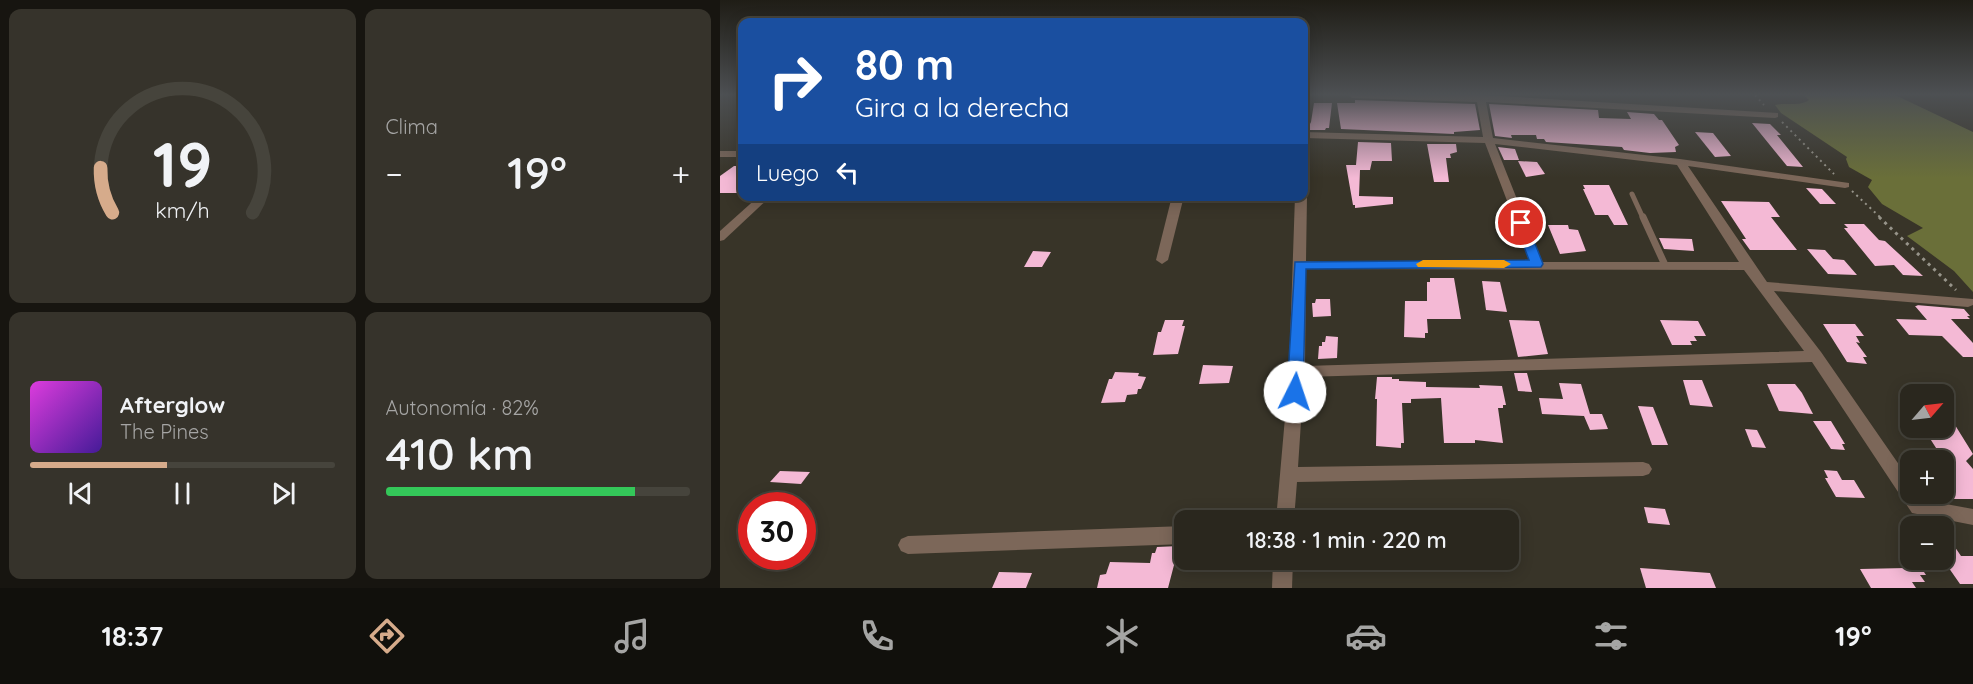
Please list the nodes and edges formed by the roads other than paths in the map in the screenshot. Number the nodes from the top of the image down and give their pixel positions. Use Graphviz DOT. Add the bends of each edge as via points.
graph roads {
  1 [pos="1485,122"];
  2 [pos="1308,135"];
  3 [pos="1489,141"];
  4 [pos="720,154"];
  5 [pos="738,154"];
  6 [pos="1680,162"];
  7 [pos="1845,185"];
  8 [pos="1632,194"];
  9 [pos="760,201"];
  10 [pos="1177,201"];
  11 [pos="1301,201"];
  12 [pos="720,237"];
  13 [pos="1162,260"];
  14 [pos="1537,264"];
  15 [pos="1300,265"];
  16 [pos="1665,265"];
  17 [pos="1748,266"];
  18 [pos="1763,286"];
  19 [pos="1968,302"];
  20 [pos="1816,356"];
  21 [pos="1297,372"];
  22 [pos="1644,469"];
  23 [pos="1288,475"];
  24 [pos="1286,510"];
  25 [pos="1973,517"];
  26 [pos="1174,534"];
  27 [pos="908,545"];
  28 [pos="1283,570"];
  29 [pos="1282,588"];
  1 -- 3 [label="street"];
  2 -- 3 [label="street"];
  3 -- 6 [label="street"];
  3 -- 14 [label="street"];
  4 -- 5 [label="street"];
  6 -- 7 [label="street"];
  6 -- 17 [label="street"];
  8 -- 16 [label="lane"];
  9 -- 12 [label="street"];
  10 -- 13 [label="street"];
  11 -- 15 [label="street"];
  14 -- 15 [label="street"];
  14 -- 16 [label="street"];
  15 -- 21 [label="street"];
  16 -- 17 [label="street"];
  17 -- 18 [label="street"];
  18 -- 19 [label="street"];
  18 -- 20 [label="street"];
  20 -- 21 [label="street"];
  20 -- 25 [label="street" via="1918,507"];
  21 -- 23 [label="street"];
  22 -- 23 [label="street"];
  23 -- 24 [label="street"];
  26 -- 27 [label="street"];
  28 -- 29 [label="street"];
}
